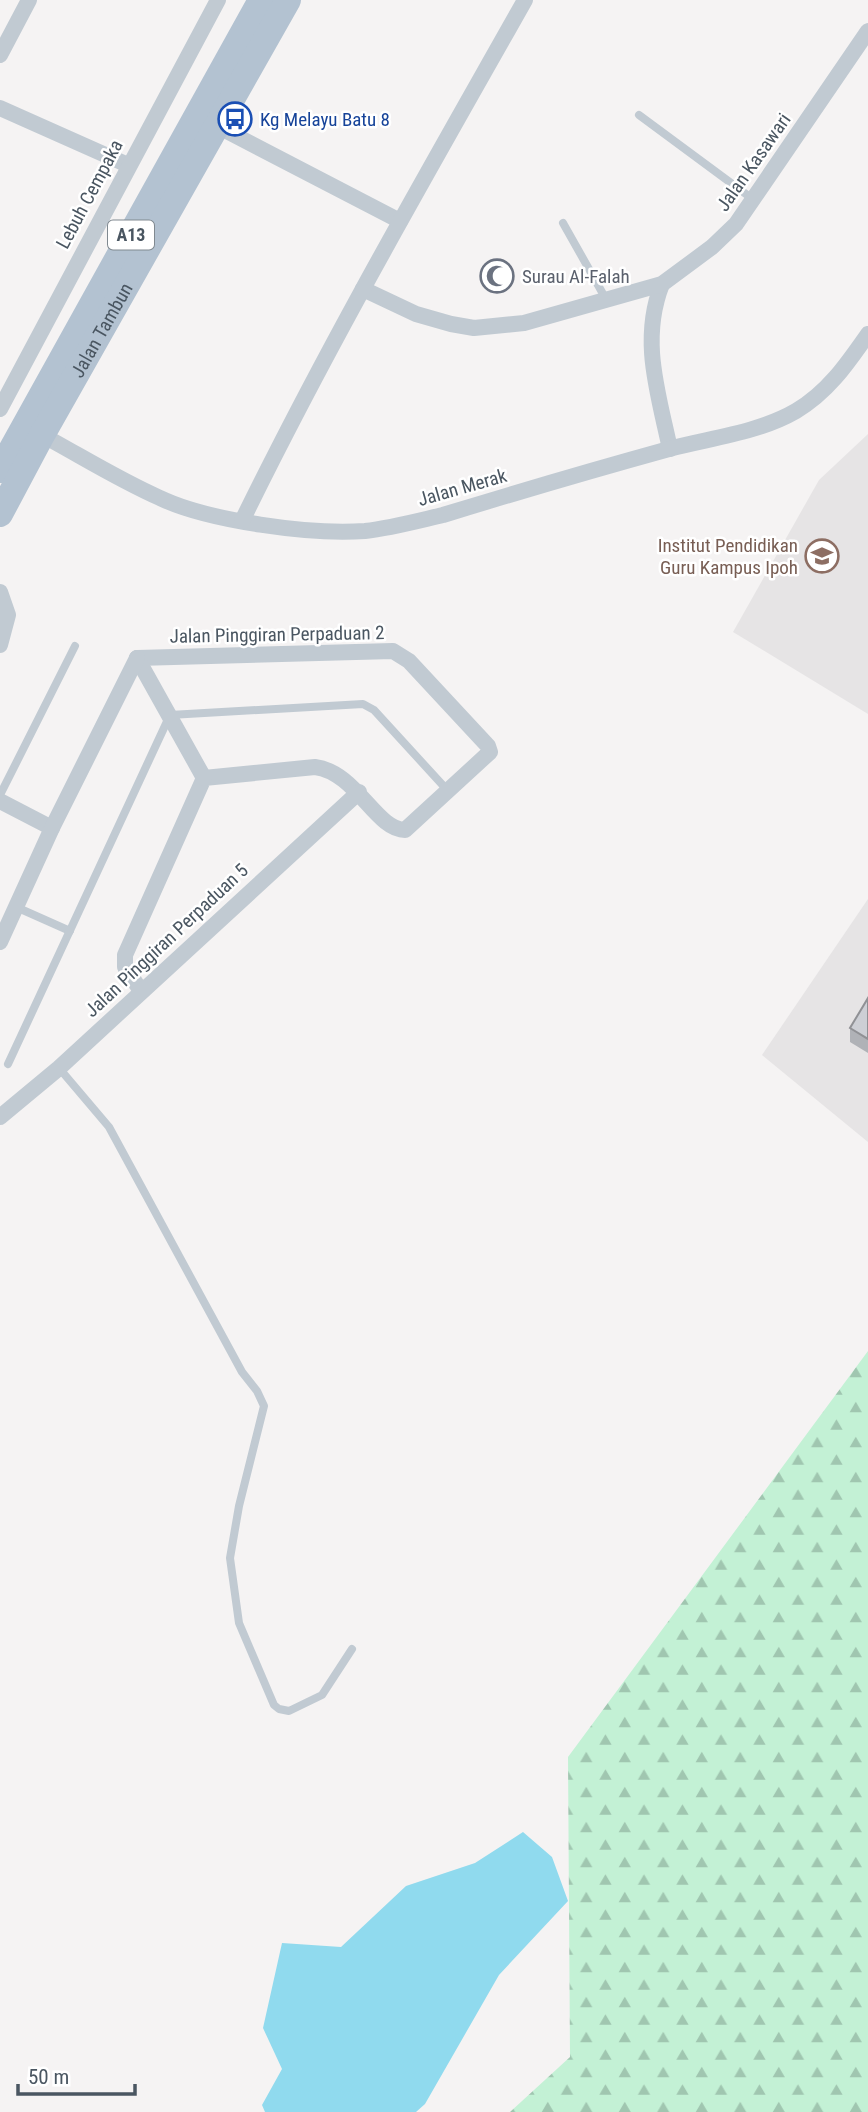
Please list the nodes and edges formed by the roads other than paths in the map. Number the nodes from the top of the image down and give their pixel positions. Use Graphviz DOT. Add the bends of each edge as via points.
graph roads {
  1 [pos="29,0"];
  2 [pos="218,0"];
  3 [pos="261,0"];
  4 [pos="288,0"];
  5 [pos="525,0"];
  6 [pos="868,31"];
  7 [pos="0,55"];
  8 [pos="0,108"];
  9 [pos="639,115"];
  10 [pos="217,126"];
  11 [pos="128,165"];
  12 [pos="754,200"];
  13 [pos="400,221"];
  14 [pos="563,223"];
  15 [pos="662,284"];
  16 [pos="363,289"];
  17 [pos="607,301"];
  18 [pos="868,334"];
  19 [pos="0,409"];
  20 [pos="42,435"];
  21 [pos="670,449"];
  22 [pos="0,470"];
  23 [pos="0,514"];
  24 [pos="242,520"];
  25 [pos="0,592"];
  26 [pos="0,645"];
  27 [pos="75,646"];
  28 [pos="137,659"];
  29 [pos="170,715"];
  30 [pos="204,778"];
  31 [pos="359,792"];
  32 [pos="449,792"];
  33 [pos="0,795"];
  34 [pos="0,801"];
  35 [pos="52,828"];
  36 [pos="16,907"];
  37 [pos="70,931"];
  38 [pos="0,942"];
  39 [pos="141,991"];
  40 [pos="8,1064"];
  41 [pos="59,1068"];
  42 [pos="2,1112"];
  43 [pos="352,1649"];
  1 -- 7 [label="street"];
  2 -- 11 [label="street, Lebuh Cempaka"];
  3 -- 22 [label="main road, Jalan Tambun / A13"];
  4 -- 10 [label="main road, Jalan Tambun"];
  5 -- 13 [label="street"];
  6 -- 12 [label="street, Jalan Kasawari"];
  8 -- 11 [label="street"];
  9 -- 12 [label="lane"];
  10 -- 13 [label="street"];
  10 -- 20 [label="main road, Jalan Tambun"];
  11 -- 19 [label="street, Lebuh Cempaka"];
  12 -- 15 [label="street, Jalan Kasawari" via="712,247"];
  13 -- 16 [label="street"];
  14 -- 17 [label="lane"];
  15 -- 17 [label="street, Jalan Kasawari"];
  15 -- 21 [label="street" via="653,311 651,354"];
  16 -- 17 [label="street, Jalan Kasawari" via="416,314 474,328 524,323"];
  16 -- 24 [label="street"];
  18 -- 21 [label="street, Jalan Merak" via="840,374 794,412 751,429"];
  20 -- 23 [label="main road, Jalan Tambun"];
  20 -- 24 [label="street, Jalan Merak" via="160,499 195,512"];
  21 -- 24 [label="street, Jalan Merak" via="406,524 364,531 318,531"];
  25 -- 26 [label="street" via="8,615"];
  27 -- 33 [label="lane"];
  28 -- 29 [label="street"];
  28 -- 32 [label="street, Jalan Pinggiran Perpaduan 2" via="393,651 409,661 490,750"];
  28 -- 35 [label="street"];
  29 -- 30 [label="street"];
  29 -- 32 [label="lane" via="363,704 374,710"];
  29 -- 37 [label="lane"];
  30 -- 31 [label="street" via="315,767 335,772"];
  30 -- 39 [label="street" via="125,955 125,967"];
  31 -- 32 [label="street, Jalan Pinggiran Perpaduan 2" via="389,826 405,830"];
  31 -- 39 [label="street, Jalan Pinggiran Perpaduan 5"];
  34 -- 35 [label="street"];
  35 -- 36 [label="street"];
  36 -- 37 [label="lane"];
  36 -- 38 [label="street"];
  37 -- 40 [label="lane"];
  39 -- 41 [label="street, Jalan Pinggiran Perpaduan 5"];
  41 -- 42 [label="street, Jalan Pinggiran Perpaduan 5"];
  41 -- 43 [label="lane" via="109,1127 264,1406 230,1558 239,1623 274,1704 289,1711 322,1695"];
}
